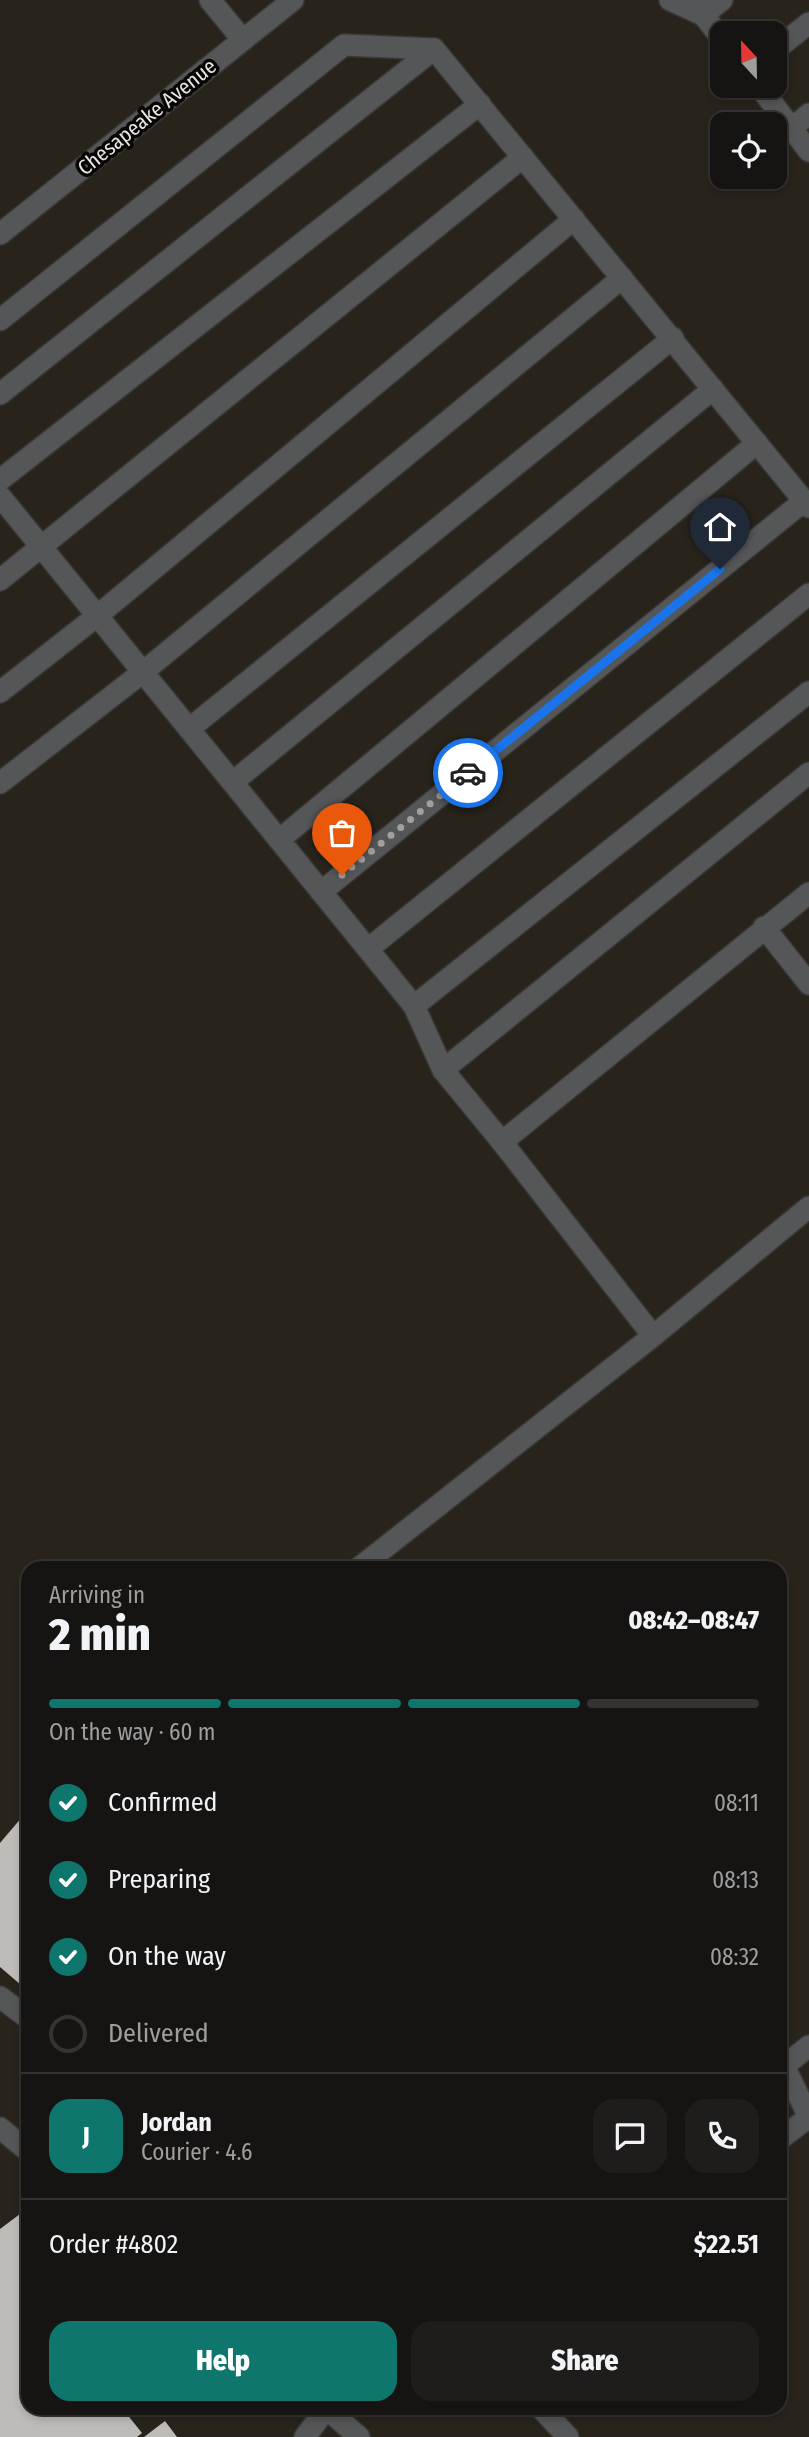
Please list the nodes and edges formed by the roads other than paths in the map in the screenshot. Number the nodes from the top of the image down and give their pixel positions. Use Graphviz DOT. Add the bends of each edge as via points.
graph roads {
  1 [pos="210,0"];
  2 [pos="293,0"];
  3 [pos="670,0"];
  4 [pos="722,0"];
  5 [pos="697,8"];
  6 [pos="809,23"];
  7 [pos="710,24"];
  8 [pos="243,40"];
  9 [pos="788,40"];
  10 [pos="434,48"];
  11 [pos="768,98"];
  12 [pos="480,104"];
  13 [pos="809,114"];
  14 [pos="792,128"];
  15 [pos="809,151"];
  16 [pos="523,157"];
  17 [pos="574,219"];
  18 [pos="0,234"];
  19 [pos="622,278"];
  20 [pos="0,320"];
  21 [pos="673,338"];
  22 [pos="713,389"];
  23 [pos="0,394"];
  24 [pos="757,443"];
  25 [pos="0,480"];
  26 [pos="0,496"];
  27 [pos="807,504"];
  28 [pos="41,547"];
  29 [pos="0,580"];
  30 [pos="809,594"];
  31 [pos="97,616"];
  32 [pos="143,672"];
  33 [pos="0,692"];
  34 [pos="809,692"];
  35 [pos="189,729"];
  36 [pos="809,773"];
  37 [pos="233,782"];
  38 [pos="0,783"];
  39 [pos="279,840"];
  40 [pos="321,892"];
  41 [pos="809,893"];
  42 [pos="764,928"];
  43 [pos="368,949"];
  44 [pos="809,984"];
  45 [pos="414,1006"];
  46 [pos="443,1070"];
  47 [pos="502,1142"];
  48 [pos="809,1207"];
  49 [pos="653,1336"];
  50 [pos="368,1561"];
  51 [pos="0,1997"];
  52 [pos="21,2013"];
  53 [pos="809,2046"];
  54 [pos="787,2061"];
  55 [pos="787,2074"];
  56 [pos="0,2127"];
  57 [pos="787,2134"];
  58 [pos="21,2145"];
  59 [pos="321,2415"];
  60 [pos="334,2415"];
  61 [pos="548,2415"];
  62 [pos="305,2437"];
  63 [pos="359,2437"];
  64 [pos="569,2437"];
  1 -- 8 [label="street"];
  2 -- 8 [label="street, Chesapeake Avenue"];
  3 -- 5 [label="street"];
  4 -- 5 [label="street"];
  5 -- 7 [label="street"];
  6 -- 9 [label="street"];
  8 -- 18 [label="street, Chesapeake Avenue"];
  10 -- 12 [label="street"];
  10 -- 20 [label="street" via="344,45"];
  10 -- 23 [label="street"];
  11 -- 14 [label="street"];
  12 -- 16 [label="street"];
  12 -- 25 [label="street"];
  13 -- 14 [label="street"];
  14 -- 15 [label="street"];
  16 -- 17 [label="street"];
  16 -- 28 [label="street"];
  17 -- 19 [label="street"];
  17 -- 31 [label="street"];
  19 -- 21 [label="street"];
  19 -- 32 [label="street"];
  21 -- 22 [label="street"];
  21 -- 35 [label="street"];
  22 -- 24 [label="street"];
  22 -- 37 [label="street"];
  24 -- 27 [label="street"];
  24 -- 39 [label="street"];
  26 -- 28 [label="street"];
  27 -- 40 [label="street"];
  28 -- 29 [label="street"];
  28 -- 31 [label="street"];
  30 -- 43 [label="street"];
  31 -- 32 [label="street"];
  31 -- 33 [label="street"];
  32 -- 35 [label="street"];
  32 -- 38 [label="street"];
  34 -- 45 [label="street"];
  35 -- 37 [label="street"];
  36 -- 46 [label="street"];
  37 -- 39 [label="street"];
  39 -- 40 [label="street"];
  40 -- 43 [label="street"];
  41 -- 42 [label="street"];
  42 -- 44 [label="street"];
  42 -- 47 [label="street"];
  43 -- 45 [label="street"];
  45 -- 46 [label="street"];
  46 -- 47 [label="street"];
  47 -- 49 [label="street"];
  48 -- 49 [label="street"];
  49 -- 50 [label="street"];
  51 -- 52 [label="street"];
  53 -- 54 [label="street"];
  55 -- 57 [label="street" via="809,2117"];
  56 -- 58 [label="street"];
  59 -- 62 [label="street"];
  60 -- 63 [label="street"];
  61 -- 64 [label="street"];
}
